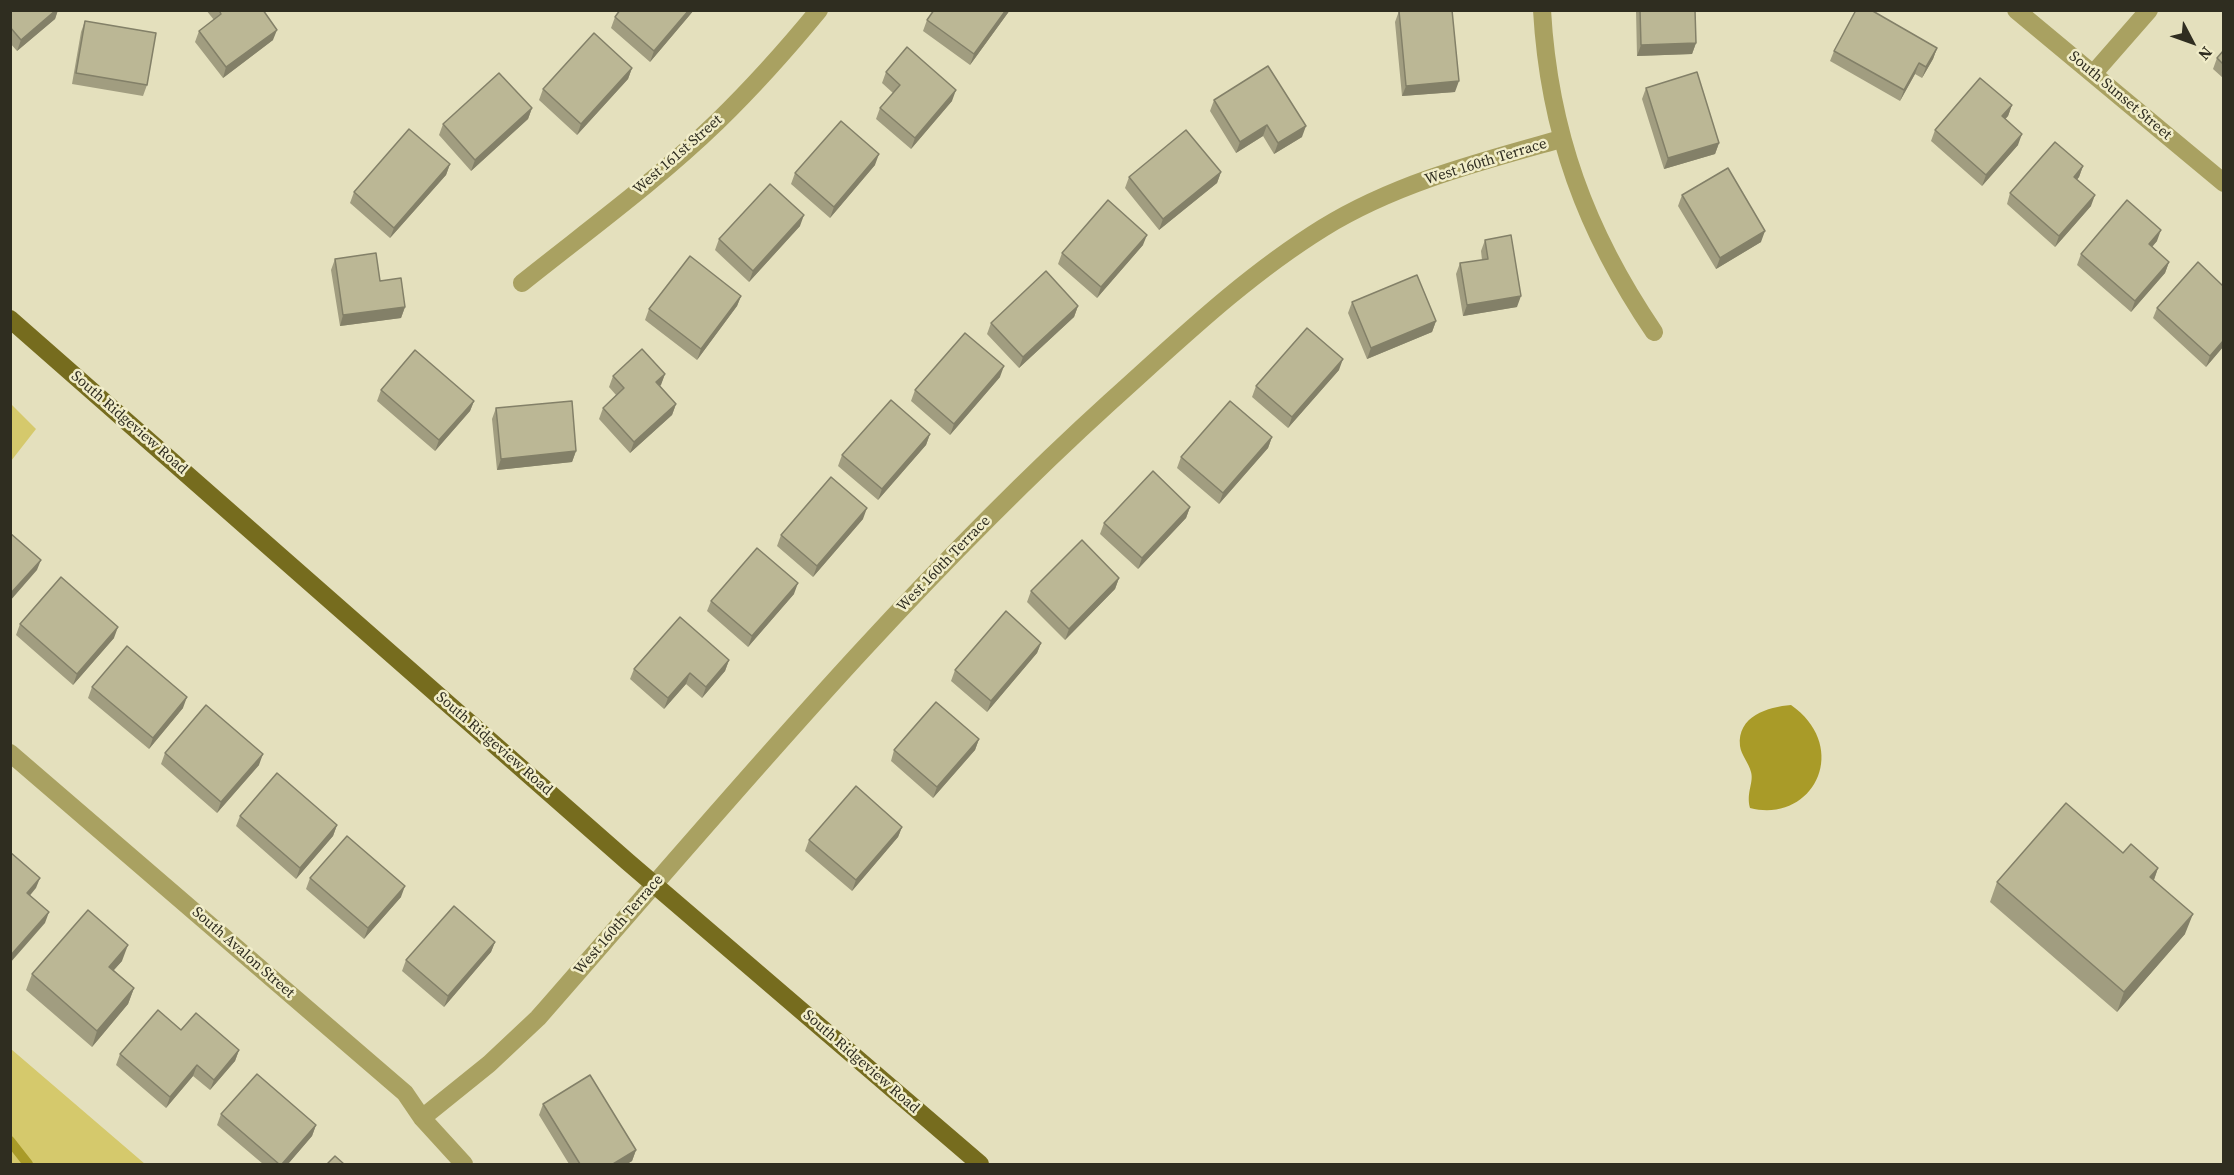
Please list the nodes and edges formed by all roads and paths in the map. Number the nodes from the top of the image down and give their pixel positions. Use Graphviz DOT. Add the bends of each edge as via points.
graph roads {
  1 [pos="819,10"];
  2 [pos="1542,10"];
  3 [pos="2016,10"];
  4 [pos="2150,10"];
  5 [pos="2093,74"];
  6 [pos="1561,139"];
  7 [pos="2223,183"];
  8 [pos="522,284"];
  9 [pos="10,319"];
  10 [pos="1654,332"];
  11 [pos="10,753"];
  12 [pos="654,885"];
  13 [pos="422,1118"];
  14 [pos="464,1164"];
  15 [pos="980,1164"];
  1 -- 8 [label="street, West 161st Street" via="716,123"];
  2 -- 6 [label="street" via="1545,57"];
  3 -- 5 [label="street, South Sunset Street"];
  4 -- 5 [label="street"];
  5 -- 7 [label="street, South Sunset Street"];
  6 -- 10 [label="street" via="1595,233"];
  6 -- 12 [label="street, West 160th Terrace" via="1448,171 1385,196 1269,263 1225,299 1056,452 913,595"];
  9 -- 12 [label="main road, South Ridgeview Road"];
  11 -- 13 [label="street, South Avalon Street" via="405,1094"];
  12 -- 13 [label="street, West 160th Terrace" via="538,1018"];
  12 -- 15 [label="main road, South Ridgeview Road"];
  13 -- 14 [label="street, South Avalon Street"];
}
